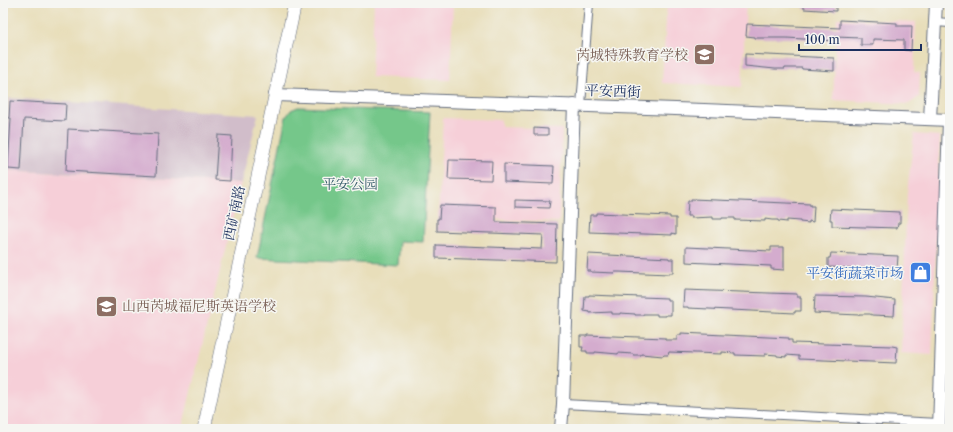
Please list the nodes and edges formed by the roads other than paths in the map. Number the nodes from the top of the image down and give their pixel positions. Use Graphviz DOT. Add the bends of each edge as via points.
graph roads {
  1 [pos="295,3"];
  2 [pos="588,3"];
  3 [pos="936,3"];
  4 [pos="935,22"];
  5 [pos="950,23"];
  6 [pos="275,95"];
  7 [pos="578,105"];
  8 [pos="930,119"];
  9 [pos="950,120"];
  10 [pos="946,321"];
  11 [pos="563,404"];
  12 [pos="939,426"];
  13 [pos="204,429"];
  14 [pos="561,429"];
  1 -- 6 [label="main road, 西矿南路"];
  2 -- 7 [label="street"];
  3 -- 4 [label="street"];
  4 -- 5 [label="street"];
  4 -- 8 [label="street"];
  6 -- 7 [label="street, 平安西街"];
  6 -- 13 [label="main road, 西矿南路"];
  7 -- 8 [label="street, 平安西街"];
  7 -- 11 [label="street"];
  8 -- 9 [label="street, 平安西街"];
  9 -- 10 [label="street"];
  10 -- 12 [label="street"];
  11 -- 12 [label="street"];
  11 -- 14 [label="street"];
}
